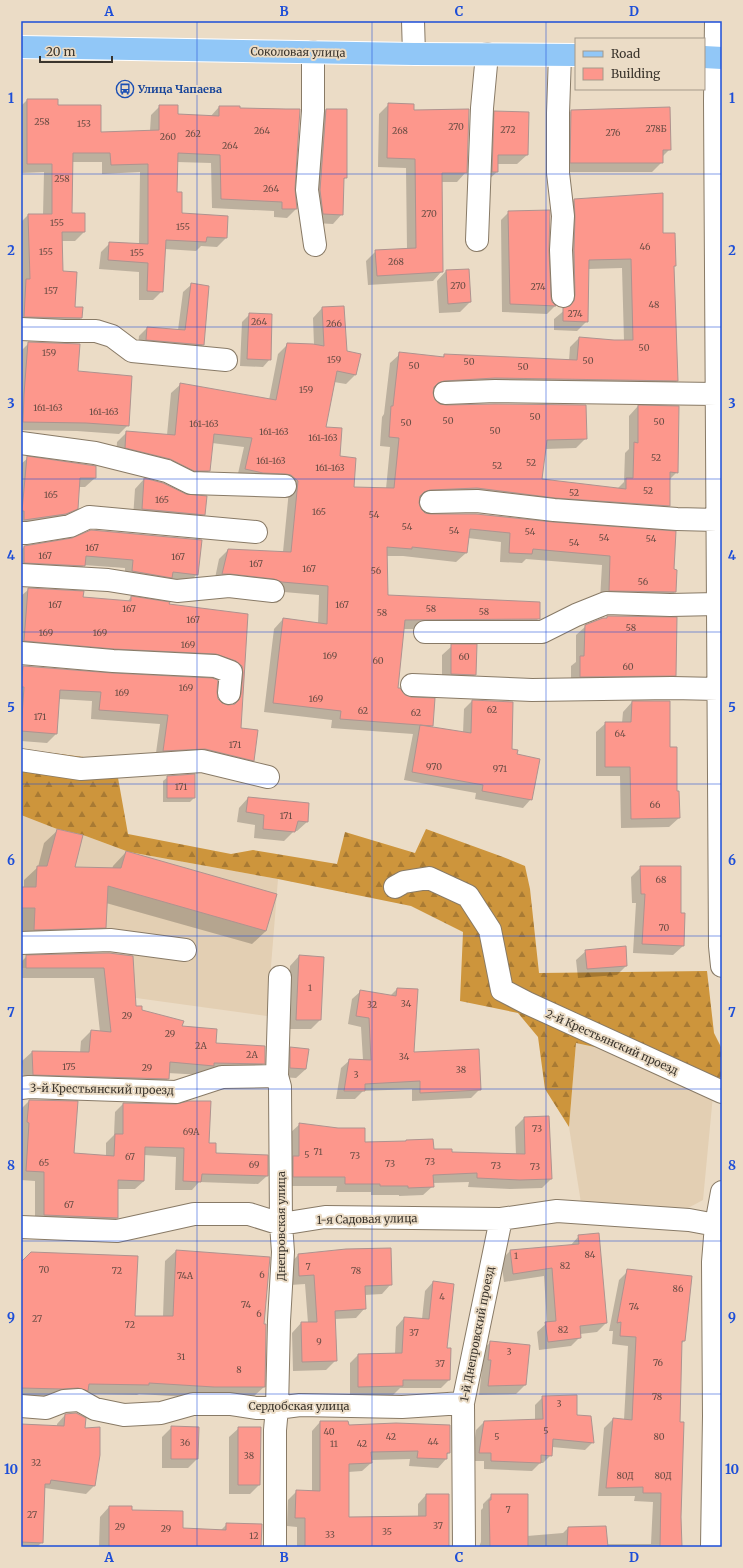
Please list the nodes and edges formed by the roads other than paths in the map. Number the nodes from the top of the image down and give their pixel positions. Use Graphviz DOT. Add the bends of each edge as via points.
graph roads {
  1 [pos="413,21"];
  2 [pos="716,21"];
  3 [pos="21,47"];
  4 [pos="313,52"];
  5 [pos="414,54"];
  6 [pos="487,54"];
  7 [pos="568,55"];
  8 [pos="714,57"];
  9 [pos="477,240"];
  10 [pos="315,245"];
  11 [pos="563,296"];
  12 [pos="21,328"];
  13 [pos="226,360"];
  14 [pos="445,393"];
  15 [pos="716,394"];
  16 [pos="21,443"];
  17 [pos="285,486"];
  18 [pos="430,502"];
  19 [pos="717,520"];
  20 [pos="256,532"];
  21 [pos="21,533"];
  22 [pos="719,553"];
  23 [pos="21,575"];
  24 [pos="273,591"];
  25 [pos="717,604"];
  26 [pos="424,632"];
  27 [pos="21,653"];
  28 [pos="412,685"];
  29 [pos="718,689"];
  30 [pos="229,693"];
  31 [pos="21,760"];
  32 [pos="268,777"];
  33 [pos="395,887"];
  34 [pos="21,943"];
  35 [pos="184,950"];
  36 [pos="722,966"];
  37 [pos="280,977"];
  38 [pos="277,1076"];
  39 [pos="21,1088"];
  40 [pos="722,1092"];
  41 [pos="722,1192"];
  42 [pos="501,1218"];
  43 [pos="281,1224"];
  44 [pos="716,1225"];
  45 [pos="21,1227"];
  46 [pos="463,1403"];
  47 [pos="21,1406"];
  48 [pos="277,1408"];
  49 [pos="275,1547"];
  50 [pos="464,1547"];
  51 [pos="712,1547"];
  1 -- 5 [label="street"];
  2 -- 8 [label="street"];
  3 -- 4 [label="main road, Соколовая улица"];
  4 -- 5 [label="main road, Соколовая улица"];
  4 -- 10 [label="street" via="313,111 307,190"];
  5 -- 6 [label="main road, Соколовая улица"];
  6 -- 7 [label="main road, Соколовая улица"];
  6 -- 9 [label="street" via="482,108"];
  7 -- 11 [label="street" via="558,113 558,173 563,216"];
  8 -- 15 [label="street"];
  12 -- 13 [label="street" via="96,331 112,336 132,351"];
  14 -- 15 [label="street" via="516,391"];
  15 -- 19 [label="street"];
  16 -- 17 [label="street" via="95,453 167,471 191,483"];
  18 -- 19 [label="street" via="477,501 554,510"];
  19 -- 22 [label="street"];
  20 -- 21 [label="street" via="89,517 70,526"];
  22 -- 25 [label="street"];
  23 -- 24 [label="street" via="108,580 177,591 229,586"];
  25 -- 26 [label="street" via="606,603 576,614 542,632"];
  25 -- 29 [label="street"];
  27 -- 30 [label="street" via="215,666 231,672"];
  28 -- 29 [label="street" via="532,690"];
  29 -- 36 [label="street"];
  31 -- 32 [label="street" via="81,769 202,761"];
  33 -- 40 [label="street, 2-й Крестьянский проезд" via="404,882 429,878 468,896 490,930 502,990"];
  34 -- 35 [label="street" via="110,940"];
  37 -- 38 [label="street, Днепровская улица"];
  38 -- 39 [label="street, 3-й Крестьянский проезд" via="222,1077 176,1092"];
  38 -- 43 [label="street, Днепровская улица" via="280,1087"];
  41 -- 44 [label="street"];
  42 -- 43 [label="street, 1-я Садовая улица" via="325,1217"];
  42 -- 44 [label="street, 1-я Садовая улица" via="557,1211 689,1220"];
  42 -- 46 [label="street, 1-й Днепровский проезд"];
  43 -- 45 [label="street, 1-я Садовая улица" via="249,1214 194,1214 117,1230"];
  43 -- 48 [label="street, Днепровская улица" via="283,1252"];
  44 -- 51 [label="street" via="713,1262"];
  46 -- 48 [label="street, Сердобская улица" via="402,1407 300,1405"];
  46 -- 50 [label="street, 1-й Днепровский проезд"];
  47 -- 48 [label="street, Сердобская улица" via="46,1408 64,1401 79,1400 95,1409 124,1415 161,1413 193,1404"];
  48 -- 49 [label="street, Днепровская улица"];
}
